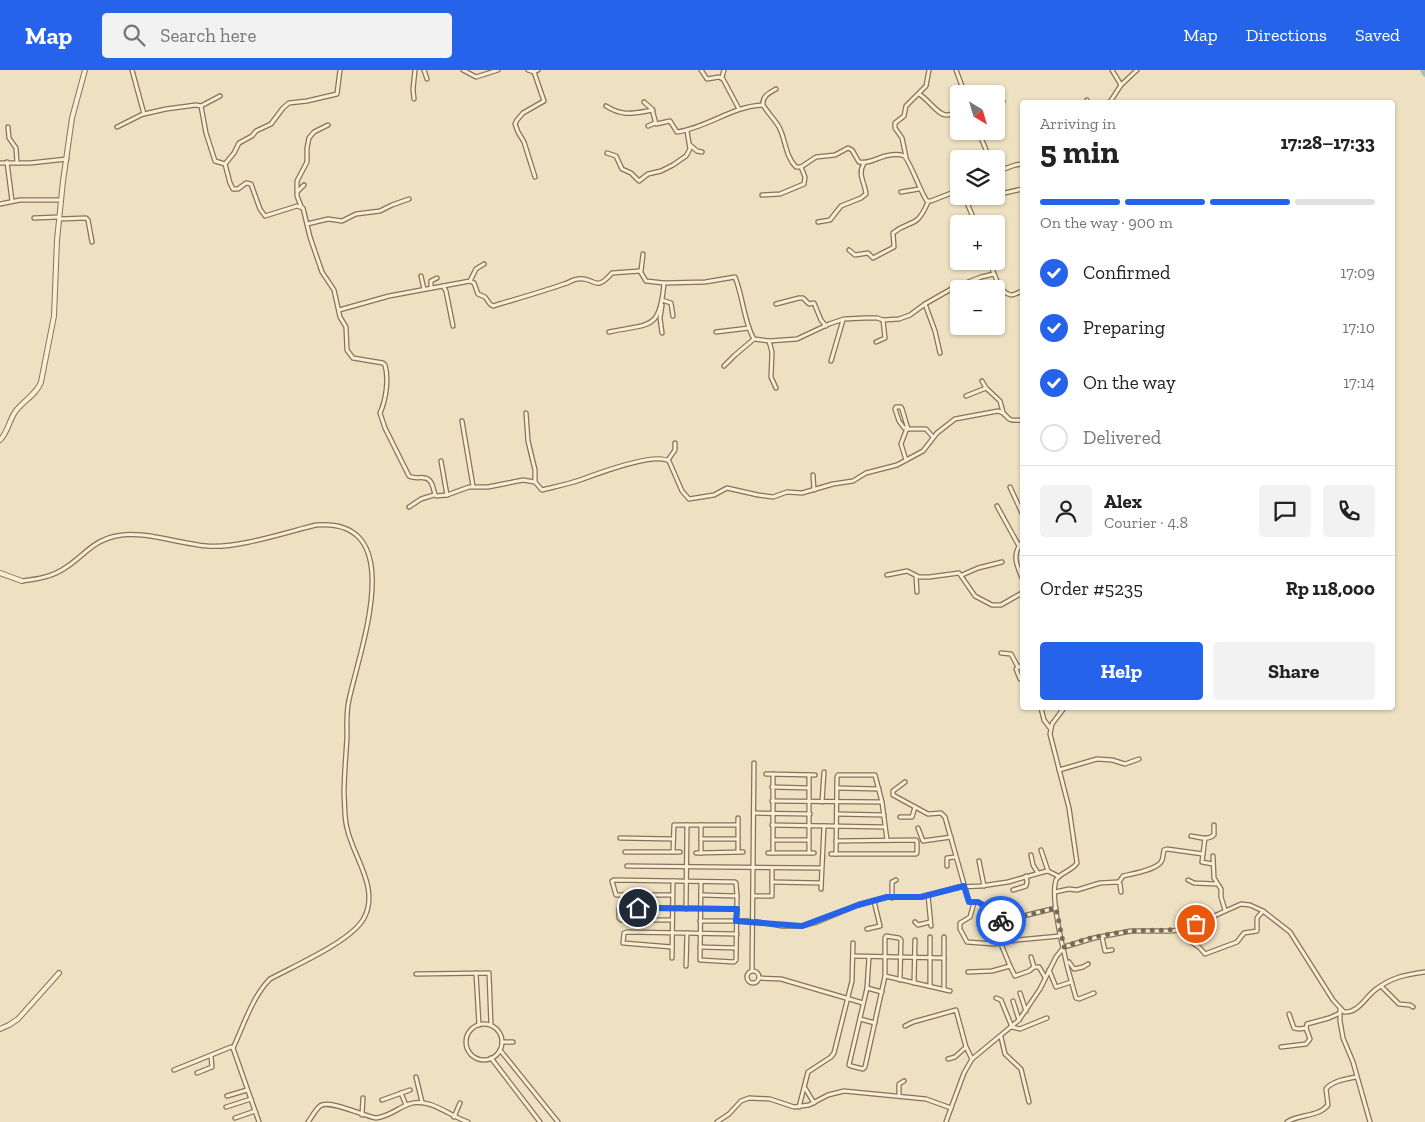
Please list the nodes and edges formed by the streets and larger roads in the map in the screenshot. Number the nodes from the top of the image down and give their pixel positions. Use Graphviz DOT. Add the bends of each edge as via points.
graph roads {
  1 [pos="85,70"];
  2 [pos="132,70"];
  3 [pos="340,70"];
  4 [pos="415,70"];
  5 [pos="424,70"];
  6 [pos="463,70"];
  7 [pos="498,70"];
  8 [pos="528,70"];
  9 [pos="701,70"];
  10 [pos="724,70"];
  11 [pos="929,70"];
  12 [pos="956,70"];
  13 [pos="1112,70"];
  14 [pos="1138,70"];
  15 [pos="536,71"];
  16 [pos="722,77"];
  17 [pos="427,79"];
  18 [pos="962,85"];
  19 [pos="1121,86"];
  20 [pos="776,89"];
  21 [pos="920,94"];
  22 [pos="220,96"];
  23 [pos="414,99"];
  24 [pos="1111,100"];
  25 [pos="644,102"];
  26 [pos="763,105"];
  27 [pos="201,106"];
  28 [pos="606,106"];
  29 [pos="739,109"];
  30 [pos="653,110"];
  31 [pos="144,114"];
  32 [pos="950,114"];
  33 [pos="655,123"];
  34 [pos="328,125"];
  35 [pos="648,126"];
  36 [pos="8,127"];
  37 [pos="117,127"];
  38 [pos="687,131"];
  39 [pos="690,145"];
  40 [pos="608,152"];
  41 [pos="702,152"];
  42 [pos="906,158"];
  43 [pos="67,159"];
  44 [pos="7,162"];
  45 [pos="17,162"];
  46 [pos="0,163"];
  47 [pos="864,163"];
  48 [pos="225,164"];
  49 [pos="1020,164"];
  50 [pos="801,167"];
  51 [pos="1005,169"];
  52 [pos="535,176"];
  53 [pos="304,185"];
  54 [pos="920,188"];
  55 [pos="1020,189"];
  56 [pos="297,192"];
  57 [pos="901,192"];
  58 [pos="950,193"];
  59 [pos="1005,193"];
  60 [pos="762,195"];
  61 [pos="409,199"];
  62 [pos="60,200"];
  63 [pos="12,201"];
  64 [pos="928,202"];
  65 [pos="0,204"];
  66 [pos="301,206"];
  67 [pos="34,218"];
  68 [pos="59,218"];
  69 [pos="818,222"];
  70 [pos="307,224"];
  71 [pos="92,242"];
  72 [pos="849,250"];
  73 [pos="644,254"];
  74 [pos="484,264"];
  75 [pos="993,270"];
  76 [pos="641,272"];
  77 [pos="994,274"];
  78 [pos="421,276"];
  79 [pos="437,278"];
  80 [pos="470,281"];
  81 [pos="664,283"];
  82 [pos="443,286"];
  83 [pos="432,288"];
  84 [pos="424,289"];
  85 [pos="1020,291"];
  86 [pos="662,301"];
  87 [pos="776,304"];
  88 [pos="925,304"];
  89 [pos="339,310"];
  90 [pos="673,316"];
  91 [pos="844,319"];
  92 [pos="883,320"];
  93 [pos="453,326"];
  94 [pos="826,326"];
  95 [pos="749,328"];
  96 [pos="608,332"];
  97 [pos="716,332"];
  98 [pos="662,333"];
  99 [pos="754,339"];
  100 [pos="769,342"];
  101 [pos="876,342"];
  102 [pos="940,353"];
  103 [pos="831,361"];
  104 [pos="724,366"];
  105 [pos="982,381"];
  106 [pos="776,388"];
  107 [pos="986,388"];
  108 [pos="966,396"];
  109 [pos="1003,412"];
  110 [pos="526,413"];
  111 [pos="1020,420"];
  112 [pos="462,421"];
  113 [pos="907,429"];
  114 [pos="933,437"];
  115 [pos="0,440"];
  116 [pos="675,443"];
  117 [pos="668,460"];
  118 [pos="906,460"];
  119 [pos="441,461"];
  120 [pos="813,475"];
  121 [pos="535,482"];
  122 [pos="473,486"];
  123 [pos="1010,486"];
  124 [pos="814,490"];
  125 [pos="447,494"];
  126 [pos="434,495"];
  127 [pos="997,506"];
  128 [pos="409,507"];
  129 [pos="1020,508"];
  130 [pos="1019,546"];
  131 [pos="1002,562"];
  132 [pos="0,573"];
  133 [pos="1020,573"];
  134 [pos="887,575"];
  135 [pos="916,576"];
  136 [pos="962,576"];
  137 [pos="22,581"];
  138 [pos="918,592"];
  139 [pos="1020,594"];
  140 [pos="1001,653"];
  141 [pos="1018,667"];
  142 [pos="1020,678"];
  143 [pos="1042,710"];
  144 [pos="1063,710"];
  145 [pos="1050,728"];
  146 [pos="1139,759"];
  147 [pos="754,763"];
  148 [pos="1059,770"];
  149 [pos="824,772"];
  150 [pos="766,774"];
  151 [pos="773,774"];
  152 [pos="815,774"];
  153 [pos="809,775"];
  154 [pos="905,782"];
  155 [pos="772,787"];
  156 [pos="809,788"];
  157 [pos="837,788"];
  158 [pos="879,789"];
  159 [pos="772,801"];
  160 [pos="809,802"];
  161 [pos="822,802"];
  162 [pos="836,802"];
  163 [pos="882,802"];
  164 [pos="915,807"];
  165 [pos="754,813"];
  166 [pos="772,814"];
  167 [pos="810,814"];
  168 [pos="837,814"];
  169 [pos="884,815"];
  170 [pos="900,817"];
  171 [pos="738,818"];
  172 [pos="687,825"];
  173 [pos="701,825"];
  174 [pos="738,825"];
  175 [pos="772,825"];
  176 [pos="1214,825"];
  177 [pos="810,826"];
  178 [pos="824,826"];
  179 [pos="836,827"];
  180 [pos="885,827"];
  181 [pos="918,828"];
  182 [pos="1191,836"];
  183 [pos="951,837"];
  184 [pos="620,838"];
  185 [pos="673,838"];
  186 [pos="1204,838"];
  187 [pos="701,839"];
  188 [pos="738,839"];
  189 [pos="773,840"];
  190 [pos="809,840"];
  191 [pos="887,840"];
  192 [pos="836,841"];
  193 [pos="1041,850"];
  194 [pos="625,852"];
  195 [pos="673,852"];
  196 [pos="680,852"];
  197 [pos="738,852"];
  198 [pos="743,852"];
  199 [pos="696,853"];
  200 [pos="701,853"];
  201 [pos="768,853"];
  202 [pos="773,853"];
  203 [pos="830,854"];
  204 [pos="836,854"];
  205 [pos="1203,854"];
  206 [pos="1032,855"];
  207 [pos="1213,856"];
  208 [pos="955,857"];
  209 [pos="979,861"];
  210 [pos="1213,864"];
  211 [pos="627,866"];
  212 [pos="947,866"];
  213 [pos="687,867"];
  214 [pos="753,868"];
  215 [pos="772,868"];
  216 [pos="822,868"];
  217 [pos="1048,871"];
  218 [pos="1038,873"];
  219 [pos="1026,876"];
  220 [pos="1058,876"];
  221 [pos="896,880"];
  222 [pos="1188,880"];
  223 [pos="672,881"];
  224 [pos="686,882"];
  225 [pos="701,882"];
  226 [pos="772,882"];
  227 [pos="1119,882"];
  228 [pos="821,883"];
  229 [pos="1217,884"];
  230 [pos="964,886"];
  231 [pos="984,886"];
  232 [pos="821,889"];
  233 [pos="1013,890"];
  234 [pos="1054,892"];
  235 [pos="1121,892"];
  236 [pos="672,895"];
  237 [pos="701,895"];
  238 [pos="928,895"];
  239 [pos="738,896"];
  240 [pos="753,896"];
  241 [pos="892,898"];
  242 [pos="874,901"];
  243 [pos="974,903"];
  244 [pos="672,908"];
  245 [pos="1056,908"];
  246 [pos="686,909"];
  247 [pos="700,909"];
  248 [pos="737,909"];
  249 [pos="1225,910"];
  250 [pos="1263,911"];
  251 [pos="672,920"];
  252 [pos="700,921"];
  253 [pos="736,921"];
  254 [pos="752,921"];
  255 [pos="915,922"];
  256 [pos="867,929"];
  257 [pos="1185,929"];
  258 [pos="672,933"];
  259 [pos="687,933"];
  260 [pos="700,933"];
  261 [pos="737,934"];
  262 [pos="1060,936"];
  263 [pos="930,937"];
  264 [pos="944,937"];
  265 [pos="1102,937"];
  266 [pos="915,940"];
  267 [pos="853,943"];
  268 [pos="1001,944"];
  269 [pos="672,947"];
  270 [pos="700,947"];
  271 [pos="1064,947"];
  272 [pos="736,948"];
  273 [pos="1112,950"];
  274 [pos="853,956"];
  275 [pos="869,957"];
  276 [pos="885,957"];
  277 [pos="900,957"];
  278 [pos="930,957"];
  279 [pos="1030,957"];
  280 [pos="672,958"];
  281 [pos="915,958"];
  282 [pos="944,958"];
  283 [pos="1066,958"];
  284 [pos="1088,964"];
  285 [pos="686,966"];
  286 [pos="1010,966"];
  287 [pos="1034,967"];
  288 [pos="1049,970"];
  289 [pos="752,971"];
  290 [pos="968,972"];
  291 [pos="1425,972"];
  292 [pos="59,973"];
  293 [pos="476,973"];
  294 [pos="416,974"];
  295 [pos="885,976"];
  296 [pos="759,978"];
  297 [pos="1045,978"];
  298 [pos="900,980"];
  299 [pos="1071,982"];
  300 [pos="914,983"];
  301 [pos="930,986"];
  302 [pos="1381,986"];
  303 [pos="867,988"];
  304 [pos="944,990"];
  305 [pos="950,991"];
  306 [pos="882,992"];
  307 [pos="1020,993"];
  308 [pos="1094,993"];
  309 [pos="996,998"];
  310 [pos="847,1000"];
  311 [pos="1013,1001"];
  312 [pos="863,1003"];
  313 [pos="1413,1007"];
  314 [pos="1340,1010"];
  315 [pos="1027,1011"];
  316 [pos="1289,1014"];
  317 [pos="1047,1018"];
  318 [pos="860,1019"];
  319 [pos="1019,1020"];
  320 [pos="875,1023"];
  321 [pos="479,1025"];
  322 [pos="491,1026"];
  323 [pos="905,1026"];
  324 [pos="1012,1027"];
  325 [pos="1306,1028"];
  326 [pos="0,1029"];
  327 [pos="1001,1037"];
  328 [pos="502,1042"];
  329 [pos="513,1042"];
  330 [pos="966,1047"];
  331 [pos="1281,1047"];
  332 [pos="233,1048"];
  333 [pos="500,1050"];
  334 [pos="211,1056"];
  335 [pos="491,1058"];
  336 [pos="948,1059"];
  337 [pos="972,1059"];
  338 [pos="174,1070"];
  339 [pos="197,1073"];
  340 [pos="416,1077"];
  341 [pos="1356,1077"];
  342 [pos="904,1081"];
  343 [pos="804,1088"];
  344 [pos="247,1090"];
  345 [pos="410,1090"];
  346 [pos="401,1093"];
  347 [pos="227,1096"];
  348 [pos="899,1096"];
  349 [pos="363,1098"];
  350 [pos="251,1099"];
  351 [pos="382,1100"];
  352 [pos="422,1102"];
  353 [pos="1029,1102"];
  354 [pos="460,1103"];
  355 [pos="814,1103"];
  356 [pos="406,1105"];
  357 [pos="226,1107"];
  358 [pos="799,1107"];
  359 [pos="951,1108"];
  360 [pos="255,1111"];
  361 [pos="362,1115"];
  362 [pos="454,1117"];
  363 [pos="235,1118"];
  364 [pos="259,1122"];
  365 [pos="308,1122"];
  366 [pos="468,1122"];
  367 [pos="540,1122"];
  368 [pos="558,1122"];
  369 [pos="718,1122"];
  370 [pos="946,1122"];
  371 [pos="1287,1122"];
  372 [pos="1370,1122"];
  1 -- 43 [label="street" via="72,118"];
  2 -- 31 [label="street"];
  3 -- 48 [label="street" via="337,94 289,103 271,124 239,143"];
  4 -- 23 [label="street"];
  5 -- 17 [label="street"];
  6 -- 7 [label="street" via="476,77"];
  8 -- 15 [label="street"];
  9 -- 16 [label="street" via="707,79"];
  10 -- 16 [label="street"];
  11 -- 21 [label="street" via="928,83"];
  12 -- 18 [label="street"];
  13 -- 19 [label="street"];
  14 -- 19 [label="street"];
  15 -- 52 [label="street" via="544,101 518,118 515,124"];
  16 -- 29 [label="street"];
  19 -- 24 [label="street"];
  20 -- 26 [label="street" via="765,97"];
  21 -- 32 [label="street" via="939,113"];
  21 -- 42 [label="street" via="906,106 904,116 896,120 894,126 902,138"];
  22 -- 27 [label="street"];
  25 -- 30 [label="street"];
  26 -- 29 [label="street"];
  26 -- 50 [label="street" via="779,126 790,160 796,167"];
  27 -- 31 [label="street"];
  27 -- 48 [label="street" via="215,161"];
  28 -- 30 [label="street" via="625,114"];
  29 -- 38 [label="street"];
  30 -- 33 [label="street"];
  31 -- 37 [label="street"];
  33 -- 35 [label="street"];
  33 -- 38 [label="street" via="670,121 676,132"];
  34 -- 56 [label="street" via="309,138 307,161 298,179"];
  36 -- 45 [label="street" via="16,148"];
  38 -- 39 [label="street"];
  39 -- 40 [label="street" via="689,152 679,162 639,181 622,169 616,156"];
  39 -- 41 [label="street"];
  42 -- 47 [label="street" via="895,154"];
  42 -- 54 [label="street"];
  43 -- 45 [label="street"];
  43 -- 62 [label="street"];
  44 -- 45 [label="street"];
  44 -- 46 [label="street"];
  44 -- 63 [label="street"];
  47 -- 50 [label="street" via="859,162 848,148 835,155 816,157"];
  47 -- 69 [label="street" via="861,176 866,194 841,206 830,220"];
  48 -- 66 [label="street" via="232,188 236,190 250,183 265,216"];
  49 -- 51 [label="street"];
  50 -- 60 [label="street" via="804,184 780,194"];
  53 -- 56 [label="street"];
  54 -- 57 [label="street"];
  54 -- 64 [label="street"];
  55 -- 59 [label="street"];
  56 -- 66 [label="street"];
  58 -- 64 [label="street"];
  61 -- 70 [label="street" via="342,221 328,219"];
  62 -- 63 [label="street"];
  62 -- 68 [label="street"];
  63 -- 65 [label="street"];
  64 -- 72 [label="street" via="916,222 893,233 894,246 873,258 868,253 855,255"];
  66 -- 70 [label="street"];
  67 -- 68 [label="street"];
  68 -- 71 [label="street" via="86,218"];
  68 -- 115 [label="street" via="54,316 41,382 38,390 16,410"];
  70 -- 89 [label="street" via="322,272 334,290"];
  73 -- 76 [label="street"];
  74 -- 80 [label="street" via="476,269"];
  75 -- 77 [label="street"];
  76 -- 80 [label="street" via="612,273 607,280 598,283 578,278 493,306 478,294"];
  76 -- 81 [label="street" via="646,282"];
  77 -- 85 [label="street" via="1009,295"];
  77 -- 88 [label="street" via="953,288"];
  78 -- 84 [label="street"];
  79 -- 83 [label="street" via="431,280"];
  80 -- 82 [label="street"];
  81 -- 86 [label="street"];
  81 -- 95 [label="street" via="710,282 734,277"];
  82 -- 83 [label="street"];
  82 -- 93 [label="street"];
  83 -- 84 [label="street"];
  84 -- 89 [label="street"];
  86 -- 90 [label="street" via="671,303"];
  86 -- 96 [label="street" via="648,325"];
  86 -- 98 [label="street"];
  87 -- 94 [label="street" via="799,298 809,304 815,303"];
  88 -- 92 [label="street" via="905,318"];
  88 -- 102 [label="street"];
  89 -- 126 [label="street" via="346,327 350,356 385,365 386,390 380,414 383,423 409,476 429,480"];
  91 -- 92 [label="street"];
  91 -- 94 [label="street"];
  91 -- 103 [label="street"];
  92 -- 101 [label="street" via="885,338"];
  94 -- 100 [label="street" via="797,340"];
  95 -- 97 [label="street"];
  95 -- 99 [label="street"];
  99 -- 100 [label="street"];
  99 -- 104 [label="street"];
  100 -- 106 [label="street" via="771,377"];
  105 -- 107 [label="street"];
  107 -- 108 [label="street"];
  107 -- 109 [label="street" via="1000,400"];
  109 -- 111 [label="street" via="1010,421"];
  109 -- 114 [label="street" via="955,419"];
  110 -- 121 [label="street"];
  112 -- 122 [label="street"];
  113 -- 113 [label="street" via="902,409 896,407 900,425"];
  113 -- 114 [label="street" via="923,428"];
  113 -- 118 [label="street" via="901,444"];
  114 -- 118 [label="street" via="925,448"];
  116 -- 117 [label="street" via="675,450"];
  117 -- 121 [label="street" via="626,465 542,490"];
  117 -- 124 [label="street" via="689,499 714,495 726,488 773,497 786,492"];
  118 -- 124 [label="street" via="893,467 866,473 853,481"];
  119 -- 125 [label="street"];
  120 -- 124 [label="street"];
  121 -- 122 [label="street" via="523,480 488,487"];
  122 -- 125 [label="street"];
  123 -- 129 [label="street"];
  125 -- 126 [label="street"];
  126 -- 128 [label="street"];
  127 -- 130 [label="street"];
  130 -- 133 [label="street" via="1015,560"];
  131 -- 136 [label="street"];
  132 -- 137 [label="street"];
  134 -- 135 [label="street" via="907,571"];
  135 -- 136 [label="street" via="956,573"];
  135 -- 138 [label="street"];
  136 -- 139 [label="street" via="975,596 992,605 1000,605"];
  137 -- 332 [label="street" via="57,573 102,540 130,534 209,547 233,545 329,524 350,530 363,542 369,555 372,577 370,615 348,702 344,792 346,827 367,882 369,899 364,918 351,934 270,979 257,995"];
  140 -- 141 [label="street" via="1011,654"];
  141 -- 142 [label="street"];
  143 -- 145 [label="street"];
  144 -- 145 [label="street"];
  145 -- 148 [label="street"];
  146 -- 148 [label="street" via="1124,764 1097,759"];
  147 -- 165 [label="street"];
  148 -- 220 [label="street" via="1069,808 1076,863 1074,868"];
  149 -- 161 [label="street"];
  150 -- 151 [label="street"];
  151 -- 153 [label="street"];
  151 -- 155 [label="street"];
  152 -- 153 [label="street"];
  153 -- 156 [label="street"];
  154 -- 164 [label="street" via="892,794"];
  155 -- 156 [label="street"];
  155 -- 159 [label="street"];
  156 -- 160 [label="street"];
  157 -- 158 [label="street"];
  157 -- 158 [label="street" via="838,775 875,775"];
  157 -- 162 [label="street"];
  158 -- 163 [label="street"];
  159 -- 160 [label="street"];
  159 -- 166 [label="street"];
  160 -- 161 [label="street"];
  160 -- 167 [label="street"];
  161 -- 162 [label="street"];
  162 -- 163 [label="street"];
  162 -- 168 [label="street"];
  163 -- 169 [label="street"];
  164 -- 170 [label="street" via="912,817"];
  164 -- 183 [label="street" via="928,814 944,814"];
  165 -- 166 [label="street"];
  165 -- 214 [label="street"];
  166 -- 167 [label="street"];
  166 -- 175 [label="street"];
  167 -- 177 [label="street"];
  168 -- 169 [label="street"];
  168 -- 179 [label="street"];
  169 -- 180 [label="street"];
  171 -- 174 [label="street"];
  172 -- 173 [label="street"];
  172 -- 185 [label="street" via="674,825"];
  172 -- 213 [label="street"];
  173 -- 174 [label="street"];
  173 -- 187 [label="street"];
  174 -- 188 [label="street"];
  175 -- 177 [label="street"];
  175 -- 189 [label="street"];
  176 -- 186 [label="street" via="1212,836"];
  177 -- 178 [label="street"];
  177 -- 190 [label="street"];
  178 -- 179 [label="street"];
  178 -- 216 [label="street"];
  179 -- 180 [label="street"];
  179 -- 192 [label="street"];
  180 -- 191 [label="street"];
  181 -- 183 [label="street" via="923,841"];
  182 -- 186 [label="street"];
  183 -- 208 [label="street"];
  184 -- 185 [label="street"];
  185 -- 195 [label="street"];
  186 -- 205 [label="street"];
  187 -- 188 [label="street"];
  187 -- 200 [label="street"];
  188 -- 197 [label="street"];
  189 -- 190 [label="street"];
  189 -- 202 [label="street"];
  190 -- 202 [label="street" via="812,853"];
  191 -- 192 [label="street"];
  191 -- 204 [label="street" via="916,840 916,854"];
  192 -- 204 [label="street"];
  193 -- 217 [label="street"];
  194 -- 195 [label="street"];
  195 -- 196 [label="street"];
  197 -- 198 [label="street"];
  197 -- 200 [label="street"];
  199 -- 200 [label="street"];
  201 -- 202 [label="street"];
  203 -- 204 [label="street"];
  205 -- 210 [label="street" via="1203,863"];
  205 -- 227 [label="street" via="1164,850 1162,862 1148,870 1123,876"];
  206 -- 218 [label="street"];
  207 -- 210 [label="street"];
  208 -- 212 [label="street" via="947,858"];
  208 -- 230 [label="street"];
  209 -- 231 [label="street"];
  210 -- 229 [label="street"];
  211 -- 213 [label="street"];
  213 -- 214 [label="street"];
  213 -- 224 [label="street"];
  214 -- 215 [label="street"];
  214 -- 240 [label="street"];
  215 -- 216 [label="street"];
  215 -- 226 [label="street"];
  216 -- 228 [label="street"];
  217 -- 218 [label="street"];
  217 -- 220 [label="street"];
  218 -- 219 [label="street"];
  219 -- 231 [label="street"];
  219 -- 233 [label="street" via="1026,886"];
  220 -- 234 [label="street"];
  221 -- 241 [label="street" via="892,882"];
  222 -- 229 [label="street"];
  223 -- 224 [label="street"];
  223 -- 236 [label="street"];
  223 -- 236 [label="street" via="612,881 616,894"];
  224 -- 225 [label="street"];
  224 -- 246 [label="street"];
  225 -- 237 [label="street"];
  225 -- 239 [label="street" via="736,883"];
  226 -- 228 [label="street"];
  226 -- 240 [label="street" via="772,896"];
  227 -- 234 [label="street"];
  227 -- 235 [label="street"];
  228 -- 232 [label="street"];
  229 -- 249 [label="street"];
  230 -- 231 [label="street"];
  230 -- 238 [label="street"];
  230 -- 243 [label="street" via="968,901"];
  234 -- 245 [label="street"];
  236 -- 244 [label="street"];
  237 -- 239 [label="street"];
  237 -- 247 [label="street"];
  238 -- 241 [label="street"];
  238 -- 255 [label="street" via="930,924 918,925"];
  239 -- 248 [label="street"];
  240 -- 254 [label="street"];
  241 -- 242 [label="street"];
  242 -- 254 [label="street" via="802,926"];
  242 -- 256 [label="street" via="880,926"];
  243 -- 245 [label="street" via="999,909 1001,921 1005,924"];
  243 -- 268 [label="street" via="970,917 960,923 966,942"];
  244 -- 246 [label="street"];
  244 -- 251 [label="street"];
  244 -- 251 [label="street" via="618,909 621,920"];
  245 -- 262 [label="street"];
  246 -- 247 [label="street"];
  247 -- 248 [label="street"];
  247 -- 252 [label="street"];
  248 -- 253 [label="street"];
  249 -- 250 [label="street" via="1246,904"];
  249 -- 257 [label="street"];
  250 -- 257 [label="street" via="1257,918 1257,931 1244,934 1237,942 1205,954 1190,941"];
  250 -- 314 [label="street" via="1290,932"];
  251 -- 258 [label="street"];
  252 -- 253 [label="street"];
  252 -- 260 [label="street"];
  253 -- 254 [label="street"];
  253 -- 261 [label="street"];
  254 -- 289 [label="street"];
  257 -- 265 [label="street" via="1131,931"];
  258 -- 259 [label="street"];
  258 -- 269 [label="street"];
  258 -- 269 [label="street" via="624,933 624,945"];
  259 -- 260 [label="street"];
  259 -- 285 [label="street"];
  260 -- 261 [label="street"];
  260 -- 270 [label="street"];
  261 -- 272 [label="street"];
  262 -- 268 [label="street"];
  262 -- 271 [label="street"];
  263 -- 278 [label="street"];
  264 -- 282 [label="street"];
  265 -- 271 [label="street"];
  265 -- 273 [label="street" via="1105,951"];
  266 -- 281 [label="street"];
  267 -- 274 [label="street"];
  268 -- 286 [label="street"];
  269 -- 280 [label="street"];
  270 -- 272 [label="street"];
  270 -- 272 [label="street" via="700,961 735,961"];
  271 -- 283 [label="street"];
  271 -- 288 [label="street"];
  274 -- 275 [label="street"];
  274 -- 310 [label="street"];
  275 -- 276 [label="street"];
  275 -- 303 [label="street"];
  276 -- 277 [label="street"];
  276 -- 277 [label="street" via="887,936 900,939"];
  276 -- 295 [label="street"];
  277 -- 281 [label="street"];
  277 -- 298 [label="street"];
  278 -- 281 [label="street"];
  278 -- 282 [label="street"];
  278 -- 301 [label="street"];
  279 -- 287 [label="street"];
  281 -- 300 [label="street"];
  282 -- 304 [label="street"];
  283 -- 284 [label="street" via="1074,969"];
  283 -- 299 [label="street"];
  286 -- 287 [label="street" via="1016,976"];
  286 -- 290 [label="street"];
  287 -- 297 [label="street" via="1040,967"];
  288 -- 297 [label="street"];
  288 -- 299 [label="street" via="1056,987"];
  289 -- 296 [label="street" via="757,972"];
  289 -- 296 [label="street" via="747,975 748,981 753,984"];
  291 -- 302 [label="street" via="1397,977"];
  292 -- 326 [label="street" via="18,1019"];
  293 -- 294 [label="street"];
  293 -- 321 [label="street"];
  293 -- 322 [label="street" via="490,974"];
  295 -- 298 [label="street"];
  295 -- 306 [label="street"];
  296 -- 310 [label="street" via="781,979"];
  297 -- 315 [label="street"];
  298 -- 300 [label="street"];
  299 -- 308 [label="street" via="1078,999"];
  300 -- 301 [label="street"];
  301 -- 304 [label="street"];
  302 -- 313 [label="street" via="1398,1003"];
  302 -- 314 [label="street" via="1353,1011"];
  303 -- 306 [label="street"];
  303 -- 312 [label="street"];
  304 -- 305 [label="street"];
  306 -- 320 [label="street"];
  307 -- 315 [label="street"];
  309 -- 324 [label="street" via="1001,1000"];
  310 -- 312 [label="street"];
  310 -- 343 [label="street" via="834,1053 810,1070"];
  311 -- 319 [label="street"];
  312 -- 318 [label="street"];
  314 -- 325 [label="street" via="1329,1018 1308,1023"];
  314 -- 341 [label="street" via="1343,1038"];
  315 -- 319 [label="street"];
  316 -- 325 [label="street" via="1294,1028"];
  317 -- 324 [label="street" via="1020,1029"];
  318 -- 320 [label="street"];
  318 -- 320 [label="street" via="851,1066 865,1067"];
  319 -- 324 [label="street"];
  321 -- 322 [label="street"];
  321 -- 335 [label="street" via="468,1034 467,1048 477,1059"];
  322 -- 328 [label="street" via="498,1031"];
  323 -- 330 [label="street" via="956,1010"];
  324 -- 327 [label="street"];
  325 -- 331 [label="street" via="1310,1038 1306,1044"];
  327 -- 337 [label="street"];
  327 -- 353 [label="street" via="1005,1054 1021,1068"];
  328 -- 329 [label="street"];
  328 -- 333 [label="street"];
  330 -- 336 [label="street"];
  330 -- 337 [label="street"];
  332 -- 334 [label="street"];
  332 -- 344 [label="street"];
  333 -- 335 [label="street"];
  333 -- 368 [label="street"];
  334 -- 338 [label="street"];
  334 -- 339 [label="street" via="212,1067"];
  335 -- 367 [label="street"];
  337 -- 359 [label="street"];
  340 -- 352 [label="street"];
  341 -- 371 [label="street" via="1326,1088 1328,1105 1324,1109 1296,1116"];
  341 -- 372 [label="street"];
  342 -- 348 [label="street" via="899,1084"];
  343 -- 355 [label="street"];
  343 -- 358 [label="street"];
  344 -- 347 [label="street"];
  344 -- 350 [label="street"];
  345 -- 346 [label="street"];
  346 -- 351 [label="street"];
  346 -- 356 [label="street"];
  348 -- 355 [label="street" via="844,1091"];
  348 -- 359 [label="street" via="930,1099"];
  349 -- 361 [label="street"];
  350 -- 357 [label="street"];
  350 -- 360 [label="street"];
  352 -- 356 [label="street"];
  352 -- 362 [label="street"];
  354 -- 362 [label="street"];
  355 -- 358 [label="street"];
  356 -- 361 [label="street" via="380,1118"];
  358 -- 369 [label="street" via="754,1097 741,1101"];
  359 -- 370 [label="street"];
  360 -- 363 [label="street"];
  360 -- 364 [label="street"];
  361 -- 365 [label="street" via="323,1104"];
  362 -- 366 [label="street"];
}
